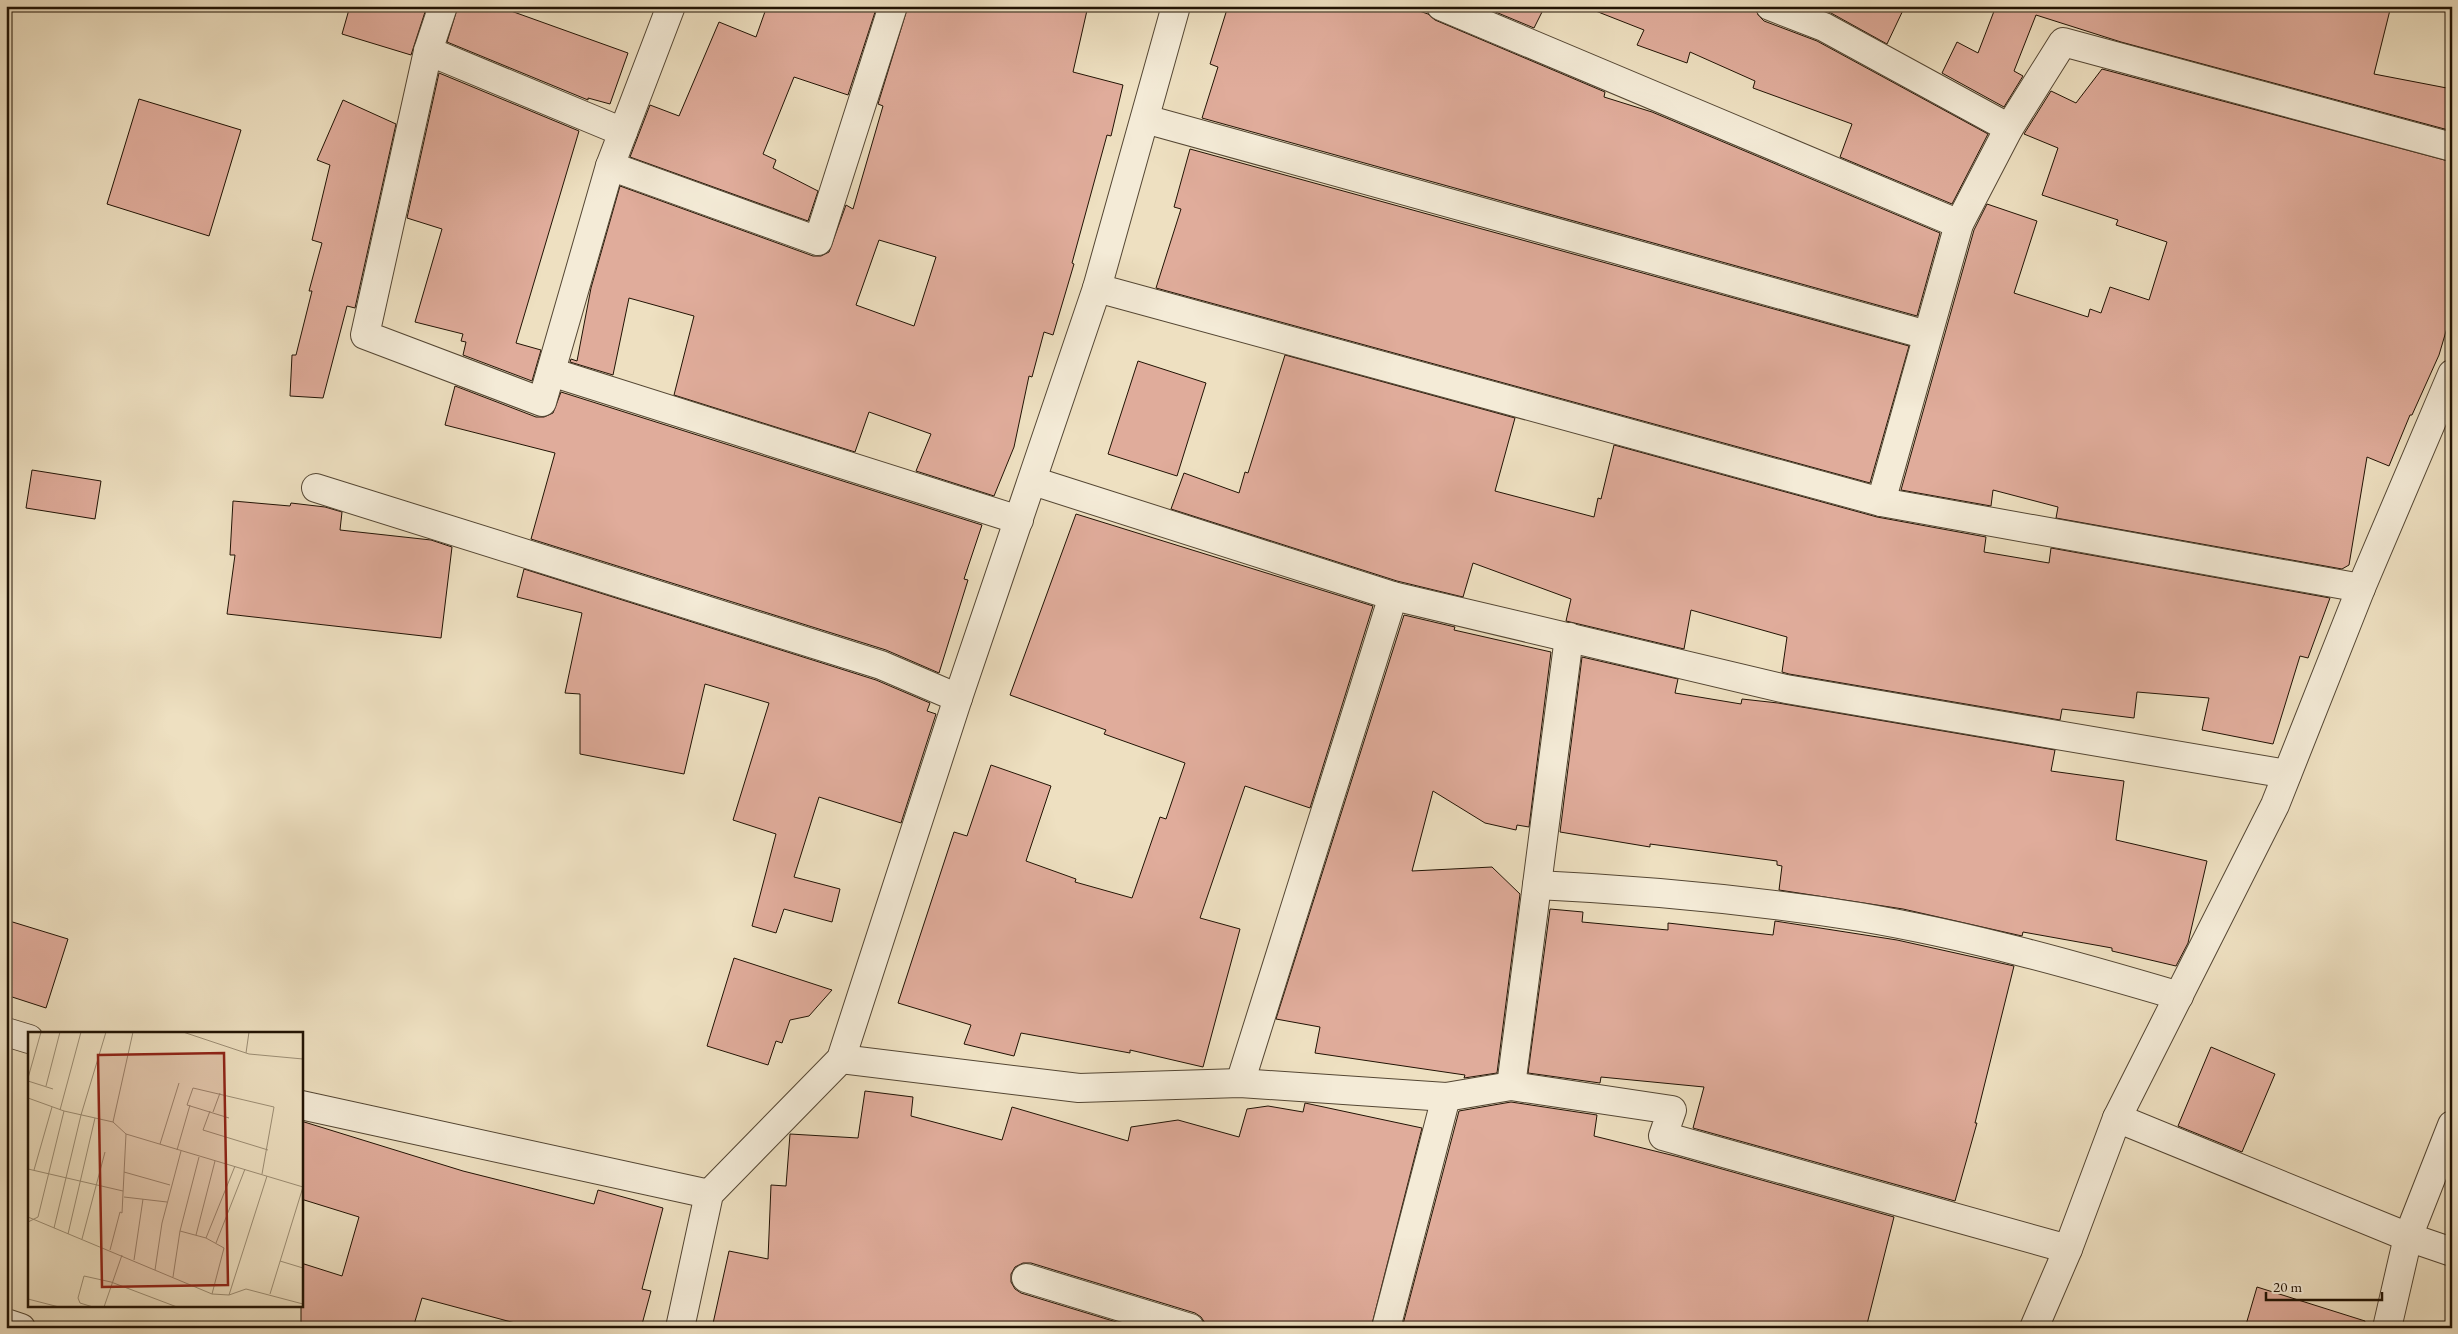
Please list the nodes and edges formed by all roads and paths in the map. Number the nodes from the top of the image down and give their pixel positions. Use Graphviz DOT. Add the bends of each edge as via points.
graph roads {
  1 [pos="442,6"];
  2 [pos="671,6"];
  3 [pos="893,6"];
  4 [pos="1176,6"];
  5 [pos="1441,6"];
  6 [pos="1770,6"];
  7 [pos="428,51"];
  8 [pos="1144,119"];
  9 [pos="2009,128"];
  10 [pos="623,132"];
  11 [pos="2452,148"];
  12 [pos="610,166"];
  13 [pos="1959,224"];
  14 [pos="1097,288"];
  15 [pos="1927,335"];
  16 [pos="550,372"];
  17 [pos="2452,374"];
  18 [pos="1033,481"];
  19 [pos="316,488"];
  20 [pos="1881,502"];
  21 [pos="1019,520"];
  22 [pos="2361,588"];
  23 [pos="1393,596"];
  24 [pos="1569,637"];
  25 [pos="958,698"];
  26 [pos="2287,774"];
  27 [pos="1537,885"];
  28 [pos="2179,996"];
  29 [pos="6,1032"];
  30 [pos="28,1038"];
  31 [pos="841,1059"];
  32 [pos="1240,1084"];
  33 [pos="1511,1086"];
  34 [pos="1446,1097"];
  35 [pos="302,1105"];
  36 [pos="2117,1118"];
  37 [pos="2452,1125"];
  38 [pos="709,1194"];
  39 [pos="2408,1237"];
  40 [pos="2068,1249"];
  41 [pos="2452,1252"];
  42 [pos="1026,1278"];
  43 [pos="6,1323"];
  44 [pos="21,1328"];
  45 [pos="680,1328"];
  46 [pos="1190,1328"];
  47 [pos="1386,1328"];
  48 [pos="2034,1328"];
  49 [pos="2386,1328"];
  1 -- 7 [label="street"];
  2 -- 10 [label="street"];
  3 -- 12 [label="street" via="818,241"];
  4 -- 8 [label="street"];
  5 -- 13 [label="street"];
  6 -- 9 [label="street" via="1824,26"];
  7 -- 10 [label="street"];
  7 -- 16 [label="street" via="365,335 542,402"];
  8 -- 14 [label="street"];
  8 -- 15 [label="street"];
  9 -- 11 [label="street" via="2063,42"];
  9 -- 13 [label="street"];
  10 -- 12 [label="street"];
  12 -- 16 [label="street"];
  13 -- 15 [label="street"];
  14 -- 18 [label="street"];
  14 -- 20 [label="street"];
  15 -- 20 [label="street"];
  16 -- 21 [label="street"];
  17 -- 22 [label="street"];
  18 -- 21 [label="street"];
  18 -- 23 [label="street"];
  19 -- 25 [label="street" via="880,665"];
  20 -- 22 [label="street"];
  21 -- 25 [label="street"];
  22 -- 26 [label="street"];
  23 -- 24 [label="street"];
  23 -- 32 [label="street"];
  24 -- 26 [label="street" via="1786,688"];
  24 -- 27 [label="street"];
  25 -- 31 [label="street"];
  26 -- 28 [label="street" via="2275,805"];
  27 -- 28 [label="street" via="1754,901 1862,918 2074,965"];
  27 -- 33 [label="street"];
  28 -- 36 [label="street"];
  29 -- 30 [label="street"];
  31 -- 32 [label="street" via="1078,1088"];
  31 -- 38 [label="street"];
  32 -- 34 [label="street"];
  33 -- 34 [label="street"];
  33 -- 40 [label="street" via="1672,1110 1663,1136"];
  34 -- 47 [label="street"];
  35 -- 38 [label="street"];
  36 -- 39 [label="street"];
  36 -- 40 [label="street"];
  37 -- 39 [label="street"];
  38 -- 45 [label="street"];
  39 -- 41 [label="street"];
  39 -- 49 [label="street"];
  40 -- 48 [label="street"];
  42 -- 46 [label="street"];
  43 -- 44 [label="street"];
}
